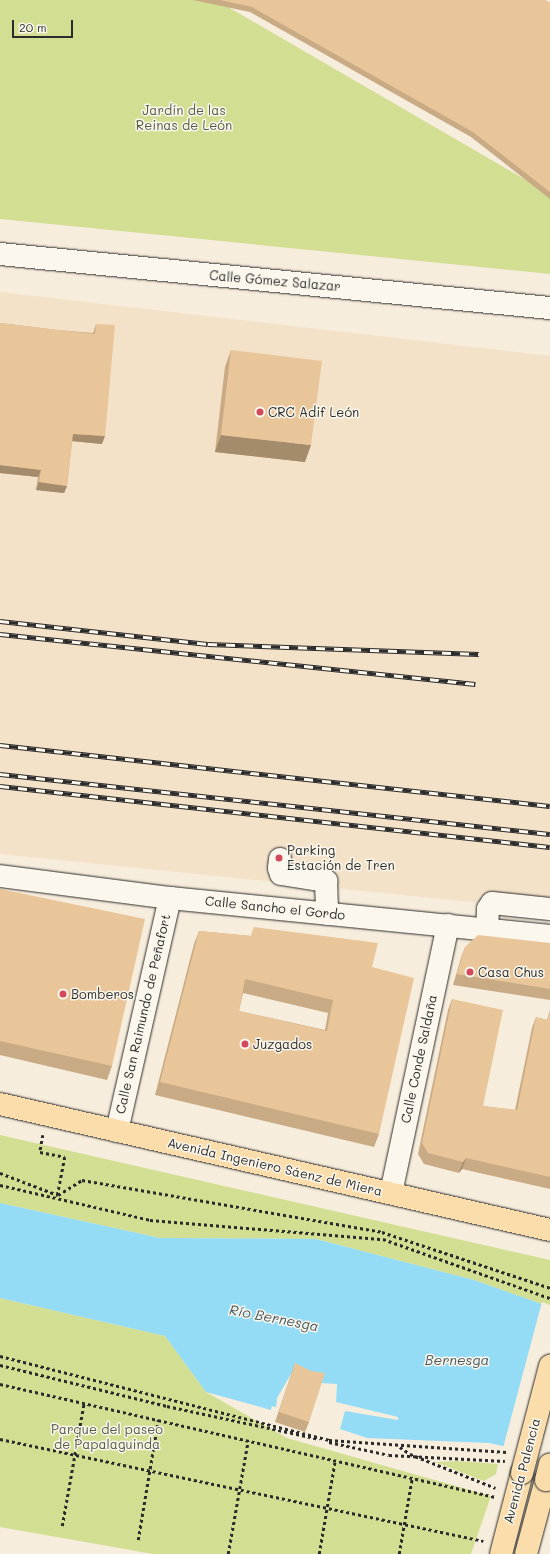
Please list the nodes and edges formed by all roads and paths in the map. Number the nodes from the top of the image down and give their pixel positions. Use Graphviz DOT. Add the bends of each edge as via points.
graph roads {
  1 [pos="0,254"];
  2 [pos="550,308"];
  3 [pos="280,859"];
  4 [pos="0,876"];
  5 [pos="170,898"];
  6 [pos="550,908"];
  7 [pos="327,914"];
  8 [pos="448,925"];
  9 [pos="486,929"];
  10 [pos="550,936"];
  11 [pos="0,1104"];
  12 [pos="117,1131"];
  13 [pos="43,1134"];
  14 [pos="0,1173"];
  15 [pos="0,1185"];
  16 [pos="391,1193"];
  17 [pos="58,1195"];
  18 [pos="550,1230"];
  19 [pos="550,1288"];
  20 [pos="550,1298"];
  21 [pos="0,1356"];
  22 [pos="0,1365"];
  23 [pos="550,1366"];
  24 [pos="0,1384"];
  25 [pos="84,1403"];
  26 [pos="158,1420"];
  27 [pos="0,1439"];
  28 [pos="248,1440"];
  29 [pos="399,1446"];
  30 [pos="511,1453"];
  31 [pos="410,1454"];
  32 [pos="75,1455"];
  33 [pos="335,1460"];
  34 [pos="515,1467"];
  35 [pos="150,1470"];
  36 [pos="548,1472"];
  37 [pos="412,1478"];
  38 [pos="239,1489"];
  39 [pos="501,1490"];
  40 [pos="497,1498"];
  41 [pos="327,1508"];
  42 [pos="404,1524"];
  43 [pos="62,1526"];
  44 [pos="138,1540"];
  45 [pos="484,1541"];
  46 [pos="228,1554"];
  47 [pos="319,1554"];
  48 [pos="399,1554"];
  49 [pos="501,1554"];
  50 [pos="526,1554"];
  1 -- 2 [label="street, Calle Gómez Salazar"];
  3 -- 7 [label="street" via="281,874 326,881"];
  4 -- 5 [label="street, Calle Sancho el Gordo"];
  5 -- 7 [label="street, Calle Sancho el Gordo"];
  5 -- 12 [label="street, Calle San Raimundo de Peñafort"];
  6 -- 9 [label="street" via="492,903 488,909"];
  7 -- 8 [label="street, Calle Sancho el Gordo"];
  8 -- 9 [label="street, Calle Sancho el Gordo"];
  8 -- 16 [label="street, Calle Conde Saldaña"];
  9 -- 10 [label="street, Calle Sancho el Gordo"];
  11 -- 12 [label="main road, Avenida Ingeniero Sáenz de Miera"];
  12 -- 16 [label="main road, Avenida Ingeniero Sáenz de Miera"];
  13 -- 17 [label="path" via="40,1152 65,1157"];
  14 -- 17 [label="path"];
  15 -- 20 [label="path" via="150,1220 383,1239"];
  16 -- 18 [label="main road, Avenida Ingeniero Sáenz de Miera"];
  17 -- 19 [label="path" via="82,1180 382,1232"];
  21 -- 29 [label="path" via="329,1440"];
  22 -- 31 [label="path" via="167,1406 389,1455"];
  23 -- 34 [label="main road, Avenida Palencia, bridge"];
  24 -- 25 [label="path"];
  25 -- 26 [label="path"];
  25 -- 32 [label="path"];
  26 -- 28 [label="path"];
  26 -- 35 [label="path"];
  27 -- 32 [label="path"];
  28 -- 33 [label="path"];
  28 -- 38 [label="path"];
  29 -- 30 [label="path" via="496,1450"];
  29 -- 31 [label="path"];
  31 -- 34 [label="path" via="494,1458"];
  31 -- 39 [label="path"];
  32 -- 35 [label="path"];
  32 -- 43 [label="path"];
  33 -- 37 [label="path"];
  33 -- 41 [label="path"];
  34 -- 49 [label="main road, Avenida Palencia"];
  35 -- 38 [label="path"];
  35 -- 44 [label="path"];
  36 -- 50 [label="main road, Avenida Palencia"];
  37 -- 40 [label="path"];
  37 -- 42 [label="path"];
  38 -- 41 [label="path"];
  38 -- 46 [label="path"];
  41 -- 42 [label="path"];
  41 -- 47 [label="path"];
  42 -- 45 [label="path"];
  42 -- 48 [label="path"];
}
